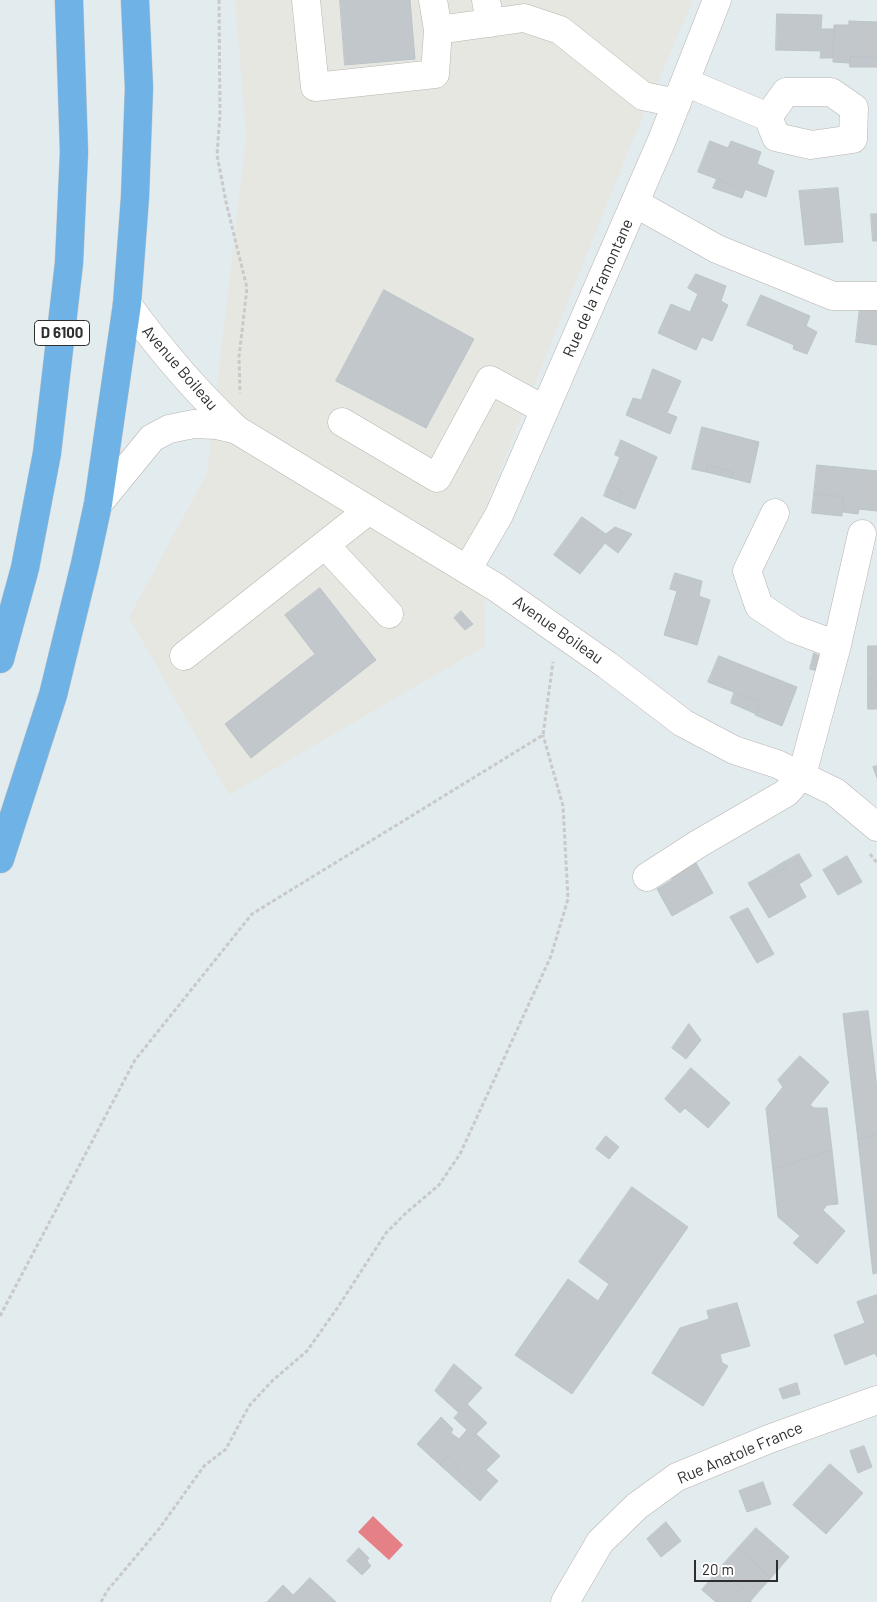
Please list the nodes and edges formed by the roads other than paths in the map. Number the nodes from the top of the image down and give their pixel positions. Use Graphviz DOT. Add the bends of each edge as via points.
graph roads {
  1 [pos="53,0"];
  2 [pos="69,0"];
  3 [pos="135,0"];
  4 [pos="306,0"];
  5 [pos="433,0"];
  6 [pos="718,0"];
  7 [pos="488,11"];
  8 [pos="438,30"];
  9 [pos="681,92"];
  10 [pos="768,117"];
  11 [pos="74,152"];
  12 [pos="635,204"];
  13 [pos="877,296"];
  14 [pos="127,304"];
  15 [pos="545,410"];
  16 [pos="342,422"];
  17 [pos="238,430"];
  18 [pos="98,504"];
  19 [pos="369,510"];
  20 [pos="775,513"];
  21 [pos="862,534"];
  22 [pos="325,545"];
  23 [pos="467,570"];
  24 [pos="389,614"];
  25 [pos="837,645"];
  26 [pos="184,656"];
  27 [pos="0,660"];
  28 [pos="802,775"];
  29 [pos="877,827"];
  30 [pos="0,859"];
  31 [pos="647,877"];
  32 [pos="877,1400"];
  33 [pos="566,1602"];
  1 -- 11 [label="main road"];
  2 -- 11 [label="main road, D 6100"];
  3 -- 14 [label="main road" via="139,88"];
  4 -- 8 [label="street" via="314,87 434,74"];
  5 -- 8 [label="street"];
  6 -- 9 [label="street, Rue de la Tramontane"];
  7 -- 8 [label="street"];
  7 -- 9 [label="street" via="560,30 643,96"];
  9 -- 10 [label="street"];
  9 -- 12 [label="street, Rue de la Tramontane"];
  11 -- 27 [label="main road, D 6100" via="69,263 47,453 25,568"];
  12 -- 13 [label="street" via="717,249 833,296"];
  12 -- 15 [label="street, Rue de la Tramontane"];
  14 -- 17 [label="street, Avenue Boileau" via="187,379"];
  14 -- 18 [label="main road"];
  15 -- 16 [label="street" via="490,380 437,478"];
  15 -- 23 [label="street, Rue de la Tramontane" via="499,515"];
  17 -- 18 [label="street, Avenue Boileau" via="194,424 170,429 152,438"];
  17 -- 19 [label="street, Avenue Boileau"];
  18 -- 30 [label="main road" via="53,695"];
  19 -- 22 [label="street"];
  19 -- 23 [label="street, Avenue Boileau"];
  20 -- 25 [label="street" via="747,571 759,606 794,629"];
  21 -- 25 [label="street"];
  22 -- 24 [label="street"];
  22 -- 26 [label="street"];
  23 -- 28 [label="street, Avenue Boileau" via="498,588 607,665 682,723 734,750"];
  25 -- 28 [label="street"];
  28 -- 29 [label="street, Avenue Boileau" via="835,792"];
  28 -- 31 [label="street" via="786,793"];
  32 -- 33 [label="street, Rue Anatole France" via="769,1439 677,1478 637,1506 600,1542"];
}
